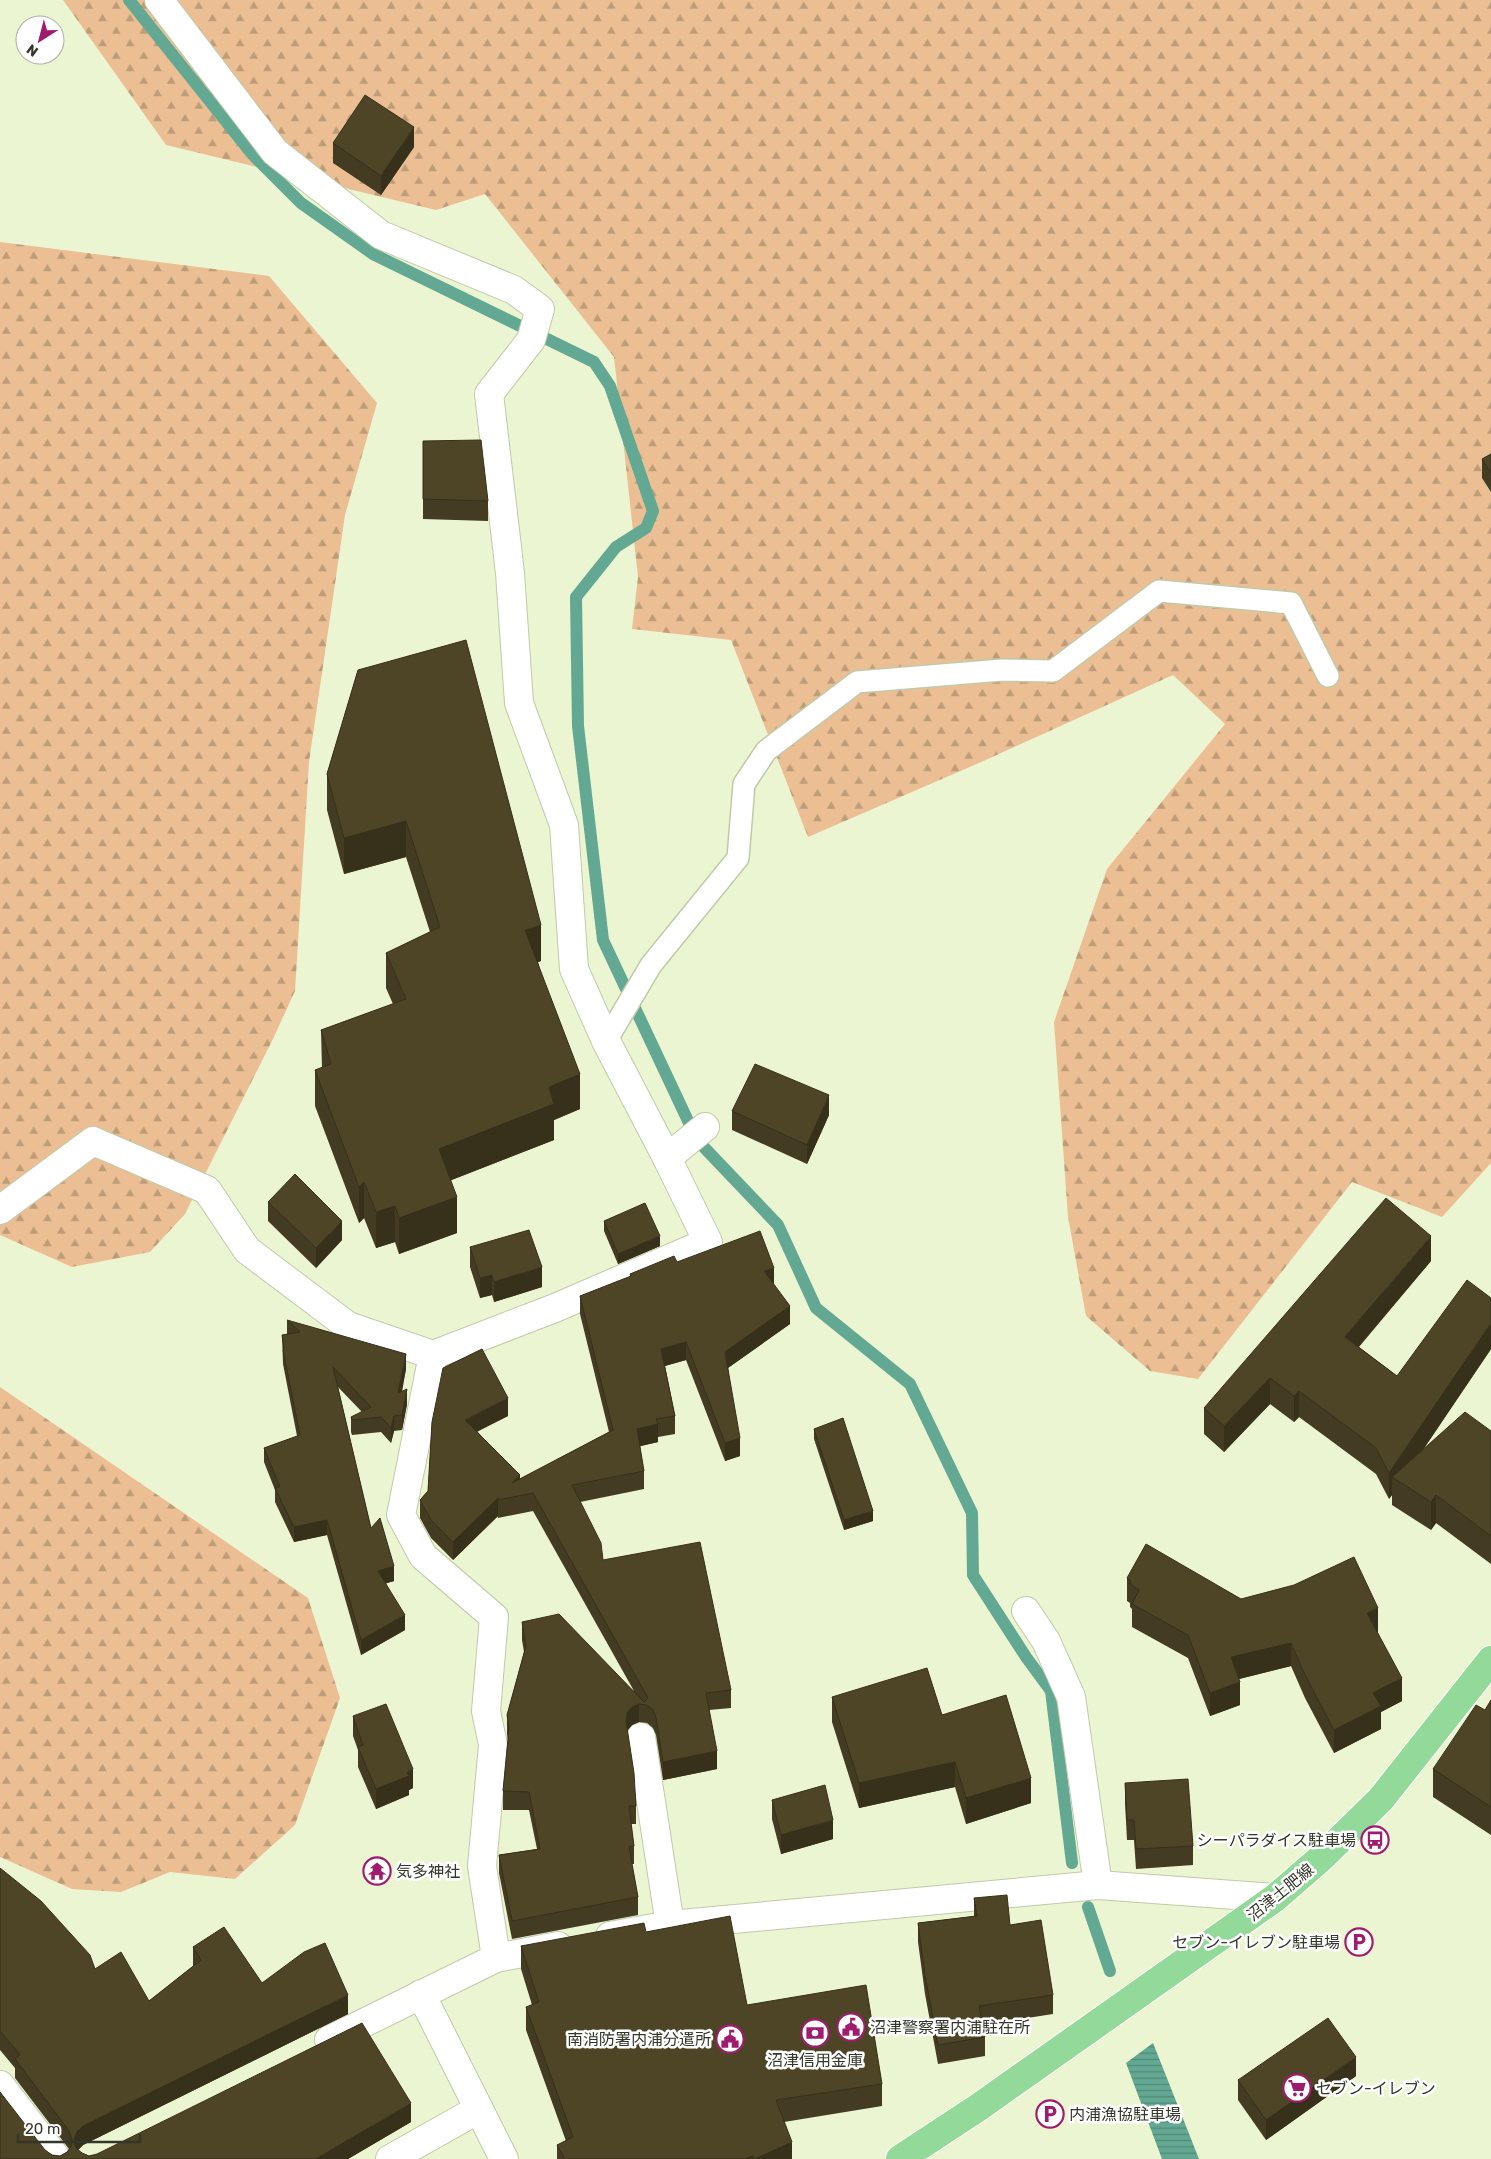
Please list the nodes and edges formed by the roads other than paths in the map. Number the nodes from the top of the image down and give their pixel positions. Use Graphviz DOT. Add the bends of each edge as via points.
graph roads {
  1 [pos="159,0"];
  2 [pos="1328,676"];
  3 [pos="611,1033"];
  4 [pos="705,1127"];
  5 [pos="670,1156"];
  6 [pos="0,1210"];
  7 [pos="433,1355"];
  8 [pos="1026,1610"];
  9 [pos="1491,1660"];
  10 [pos="641,1737"];
  11 [pos="1098,1885"];
  12 [pos="1275,1898"];
  13 [pos="670,1925"];
  14 [pos="496,1958"];
  15 [pos="421,1994"];
  16 [pos="305,2052"];
  17 [pos="0,2085"];
  18 [pos="479,2109"];
  19 [pos="57,2159"];
  20 [pos="390,2159"];
  21 [pos="504,2159"];
  22 [pos="900,2159"];
  1 -- 3 [label="street" via="275,152 381,235 514,290 540,309 531,340 489,394 510,573 519,703 564,824 574,969"];
  2 -- 3 [label="lane" via="1291,604 1160,591 1053,671 1002,670 857,682 766,750 744,784 738,858 646,973"];
  3 -- 5 [label="street"];
  4 -- 5 [label="street"];
  5 -- 7 [label="street" via="708,1242 555,1308"];
  6 -- 7 [label="street" via="93,1141 207,1190 247,1250 348,1326"];
  7 -- 14 [label="street" via="401,1516 423,1556 494,1617 486,1711 493,1745 482,1866"];
  8 -- 11 [label="street" via="1046,1641 1071,1697"];
  9 -- 12 [label="main road, 沼津土肥線" via="1380,1799"];
  10 -- 13 [label="street"];
  11 -- 12 [label="street"];
  11 -- 13 [label="street"];
  12 -- 22 [label="main road, 沼津土肥線"];
  13 -- 14 [label="street"];
  14 -- 15 [label="street"];
  15 -- 16 [label="street"];
  15 -- 18 [label="street"];
  17 -- 19 [label="street"];
  18 -- 20 [label="street"];
  18 -- 21 [label="street"];
}
